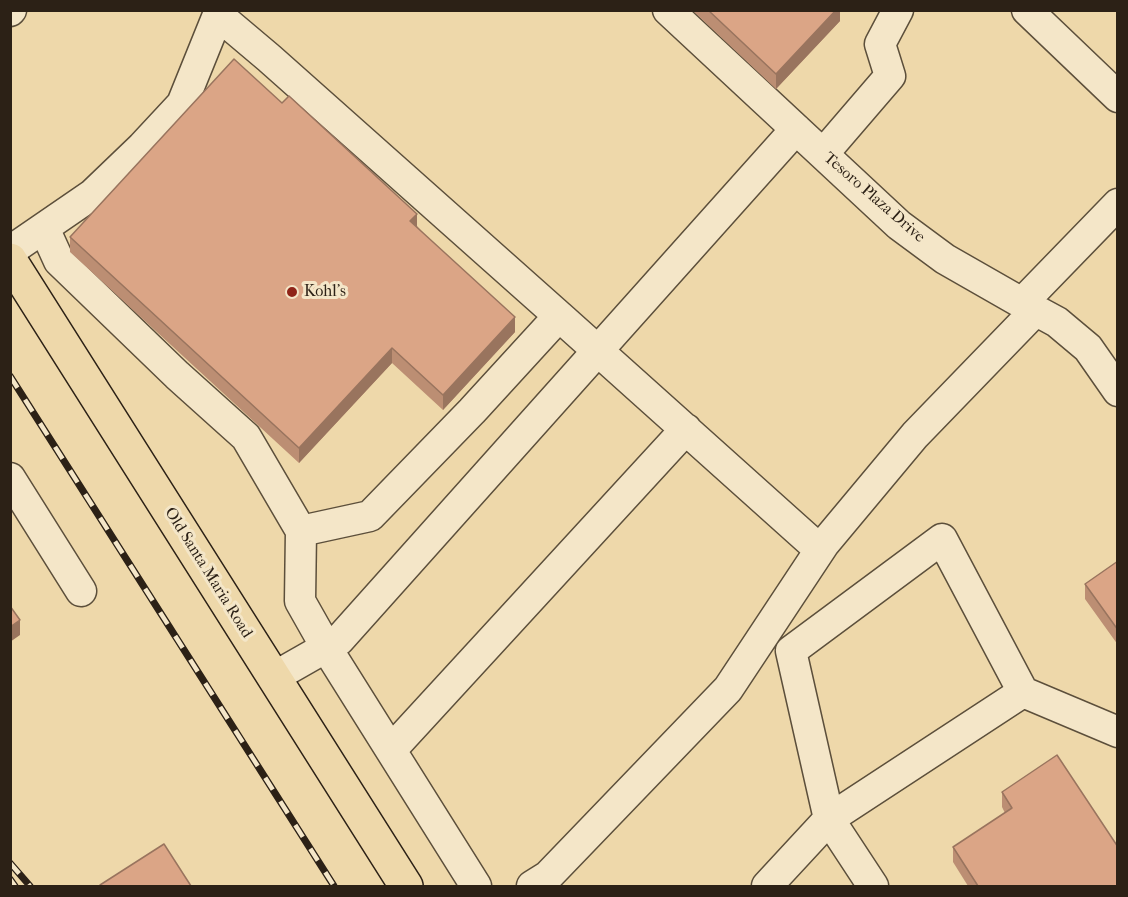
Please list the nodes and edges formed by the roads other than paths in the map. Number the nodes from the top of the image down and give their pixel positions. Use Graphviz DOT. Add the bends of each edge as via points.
graph roads {
  1 [pos="668,10"];
  2 [pos="898,10"];
  3 [pos="1027,10"];
  4 [pos="219,13"];
  5 [pos="1118,97"];
  6 [pos="796,129"];
  7 [pos="823,154"];
  8 [pos="1118,204"];
  9 [pos="44,228"];
  10 [pos="10,251"];
  11 [pos="10,260"];
  12 [pos="1029,307"];
  13 [pos="559,316"];
  14 [pos="598,350"];
  15 [pos="1118,391"];
  16 [pos="686,429"];
  17 [pos="10,478"];
  18 [pos="301,531"];
  19 [pos="820,550"];
  20 [pos="81,591"];
  21 [pos="326,647"];
  22 [pos="274,677"];
  23 [pos="1023,692"];
  24 [pos="1118,732"];
  25 [pos="391,750"];
  26 [pos="829,819"];
  27 [pos="405,886"];
  28 [pos="476,886"];
  29 [pos="532,886"];
  30 [pos="767,886"];
  31 [pos="873,886"];
  1 -- 6 [label="street, Tesoro Plaza Drive"];
  2 -- 7 [label="street" via="880,44 890,76"];
  3 -- 5 [label="street"];
  4 -- 9 [label="street" via="182,104 93,194"];
  4 -- 13 [label="street"];
  6 -- 7 [label="street, Tesoro Plaza Drive"];
  6 -- 14 [label="street"];
  7 -- 12 [label="street, Tesoro Plaza Drive" via="899,225 945,259"];
  8 -- 12 [label="street"];
  9 -- 10 [label="street"];
  9 -- 18 [label="street" via="59,261 246,437"];
  11 -- 22 [label="main road, Old Santa Maria Road"];
  12 -- 15 [label="street, Tesoro Plaza Drive" via="1058,322 1088,348"];
  12 -- 19 [label="street"];
  13 -- 14 [label="street"];
  13 -- 18 [label="street" via="370,516"];
  14 -- 16 [label="street"];
  14 -- 21 [label="street" via="339,640"];
  16 -- 19 [label="street"];
  16 -- 25 [label="street"];
  17 -- 20 [label="street"];
  18 -- 21 [label="street" via="300,601"];
  19 -- 29 [label="street" via="728,689 548,876"];
  21 -- 22 [label="street"];
  21 -- 25 [label="street"];
  22 -- 27 [label="main road, Old Santa Maria Road"];
  23 -- 24 [label="street"];
  23 -- 26 [label="street"];
  23 -- 26 [label="street" via="942,539 791,651"];
  25 -- 28 [label="street"];
  26 -- 30 [label="street"];
  26 -- 31 [label="street"];
}
